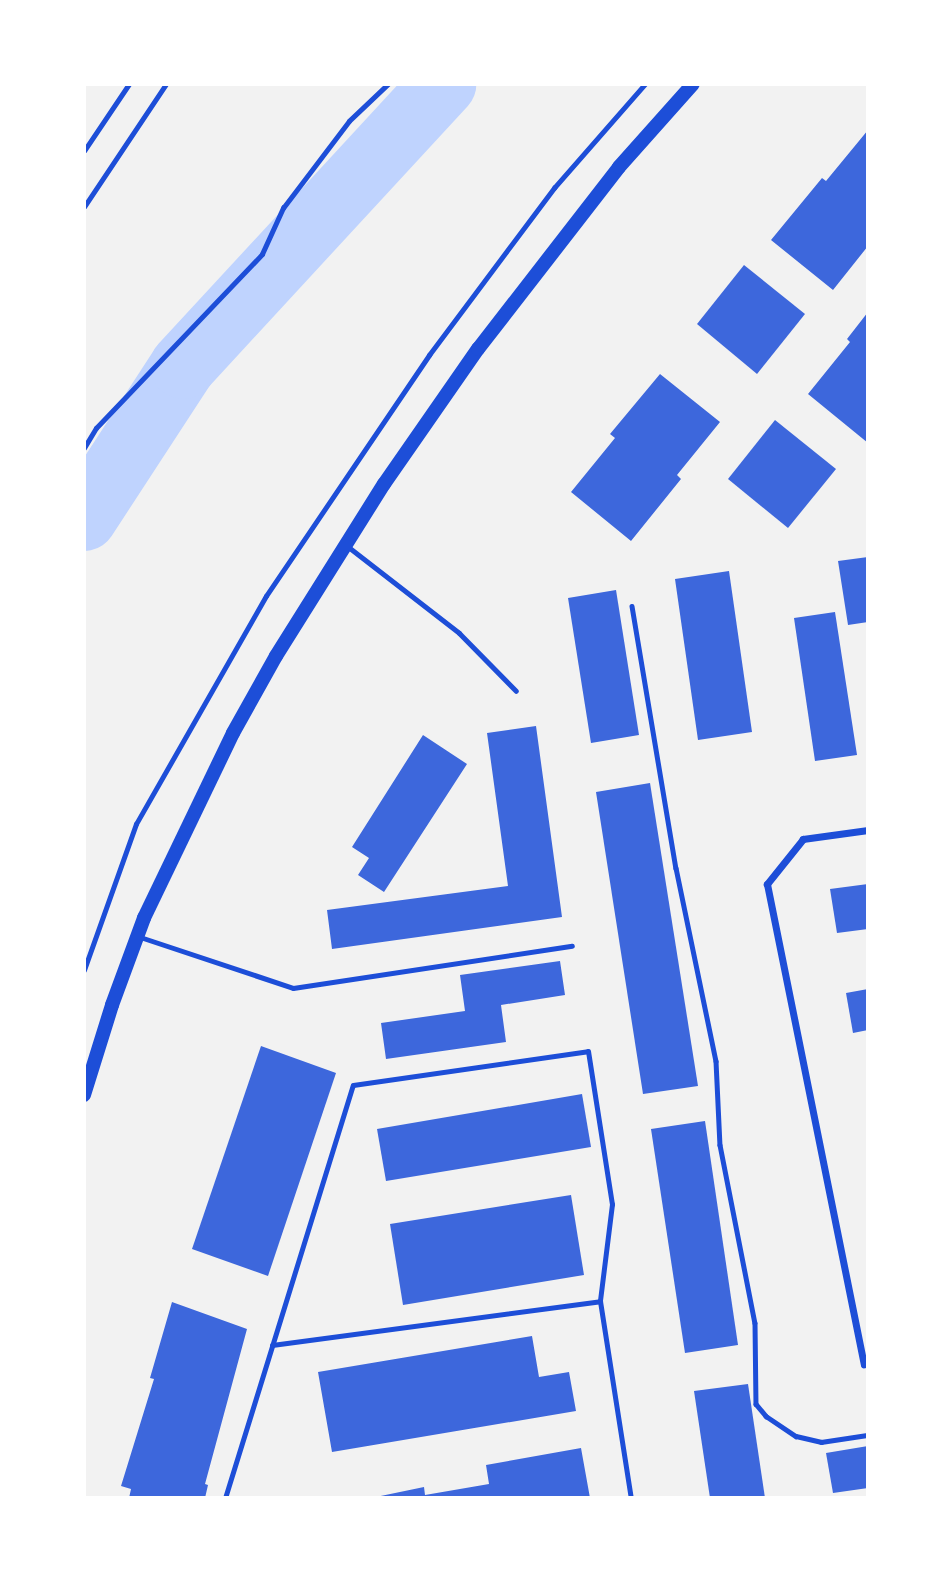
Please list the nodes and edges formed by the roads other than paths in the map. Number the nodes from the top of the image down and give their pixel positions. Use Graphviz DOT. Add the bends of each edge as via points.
graph roads {
  1 [pos="693,84"];
  2 [pos="345,544"];
  3 [pos="516,691"];
  4 [pos="868,830"];
  5 [pos="137,936"];
  6 [pos="572,946"];
  7 [pos="84,1095"];
  8 [pos="600,1301"];
  9 [pos="272,1345"];
  10 [pos="868,1364"];
  11 [pos="225,1498"];
  12 [pos="631,1498"];
  1 -- 2 [label="main road" via="555,247 415,438"];
  2 -- 3 [label="lane" via="459,634"];
  2 -- 5 [label="main road" via="233,733"];
  4 -- 10 [label="street" via="803,839 767,884 864,1364"];
  5 -- 6 [label="lane" via="293,988"];
  5 -- 7 [label="main road"];
  8 -- 9 [label="lane"];
  8 -- 9 [label="lane" via="612,1205 587,1051 353,1085"];
  8 -- 12 [label="lane"];
  9 -- 11 [label="lane"];
}
